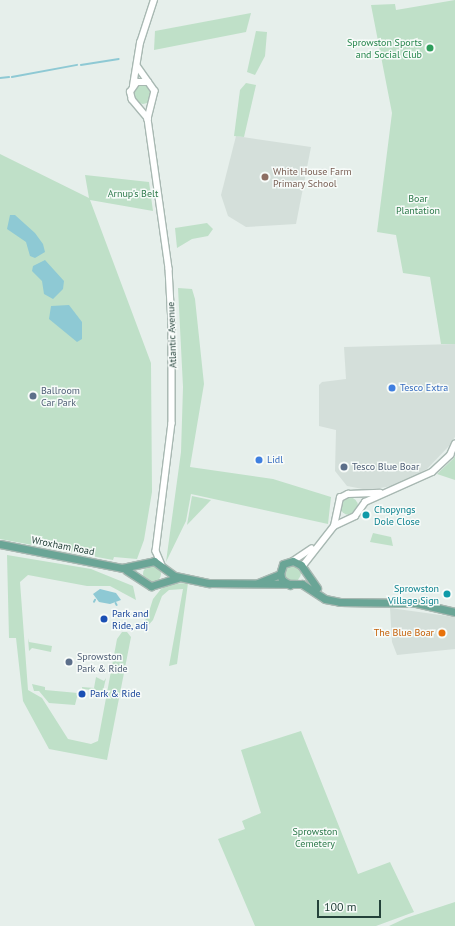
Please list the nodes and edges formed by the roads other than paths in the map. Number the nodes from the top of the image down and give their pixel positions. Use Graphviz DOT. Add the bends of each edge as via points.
graph roads {
  1 [pos="154,0"];
  2 [pos="138,67"];
  3 [pos="149,82"];
  4 [pos="132,86"];
  5 [pos="152,102"];
  6 [pos="138,105"];
  7 [pos="148,119"];
  8 [pos="455,444"];
  9 [pos="392,491"];
  10 [pos="353,494"];
  11 [pos="361,507"];
  12 [pos="338,511"];
  13 [pos="350,518"];
  14 [pos="334,526"];
  15 [pos="0,544"];
  16 [pos="316,546"];
  17 [pos="156,551"];
  18 [pos="293,561"];
  19 [pos="144,565"];
  20 [pos="163,567"];
  21 [pos="122,568"];
  22 [pos="303,570"];
  23 [pos="280,574"];
  24 [pos="181,578"];
  25 [pos="142,580"];
  26 [pos="163,581"];
  27 [pos="258,583"];
  28 [pos="293,585"];
  29 [pos="333,600"];
  30 [pos="455,612"];
  1 -- 2 [label="street" via="140,43"];
  2 -- 3 [label="street, Atlantic Avenue"];
  2 -- 4 [label="street"];
  3 -- 4 [label="street" via="141,81"];
  3 -- 5 [label="street, Atlantic Avenue" via="155,91"];
  4 -- 6 [label="street, Atlantic Avenue" via="130,96"];
  5 -- 6 [label="street"];
  5 -- 7 [label="street, Atlantic Avenue"];
  6 -- 7 [label="street, Atlantic Avenue"];
  7 -- 17 [label="street, Atlantic Avenue" via="169,269 174,378 169,464"];
  8 -- 9 [label="street" via="450,455 432,472"];
  9 -- 10 [label="street"];
  9 -- 11 [label="street" via="365,502"];
  10 -- 11 [label="street" via="359,499"];
  10 -- 12 [label="street" via="340,498"];
  11 -- 13 [label="street"];
  12 -- 13 [label="street"];
  12 -- 14 [label="street"];
  13 -- 14 [label="street"];
  14 -- 16 [label="street"];
  15 -- 21 [label="main road, Wroxham Road"];
  16 -- 18 [label="street"];
  16 -- 22 [label="street"];
  17 -- 19 [label="street, Atlantic Avenue"];
  17 -- 20 [label="street"];
  18 -- 22 [label="main road"];
  18 -- 23 [label="main road, Wroxham Road" via="283,564"];
  19 -- 20 [label="main road, Wroxham Road" via="154,561"];
  19 -- 21 [label="main road, Wroxham Road"];
  19 -- 25 [label="main road"];
  20 -- 24 [label="main road, Wroxham Road"];
  20 -- 26 [label="main road"];
  21 -- 25 [label="main road, Wroxham Road"];
  22 -- 28 [label="main road"];
  22 -- 29 [label="main road"];
  23 -- 27 [label="main road, Wroxham Road"];
  23 -- 28 [label="main road, Wroxham Road" via="282,580"];
  24 -- 26 [label="main road, Wroxham Road"];
  24 -- 27 [label="main road, Wroxham Road" via="217,584"];
  25 -- 26 [label="main road, Wroxham Road" via="150,586"];
  27 -- 28 [label="main road, Wroxham Road"];
  28 -- 29 [label="main road, Wroxham Road" via="308,586 325,599"];
  29 -- 30 [label="main road, Wroxham Road" via="416,604"];
}
